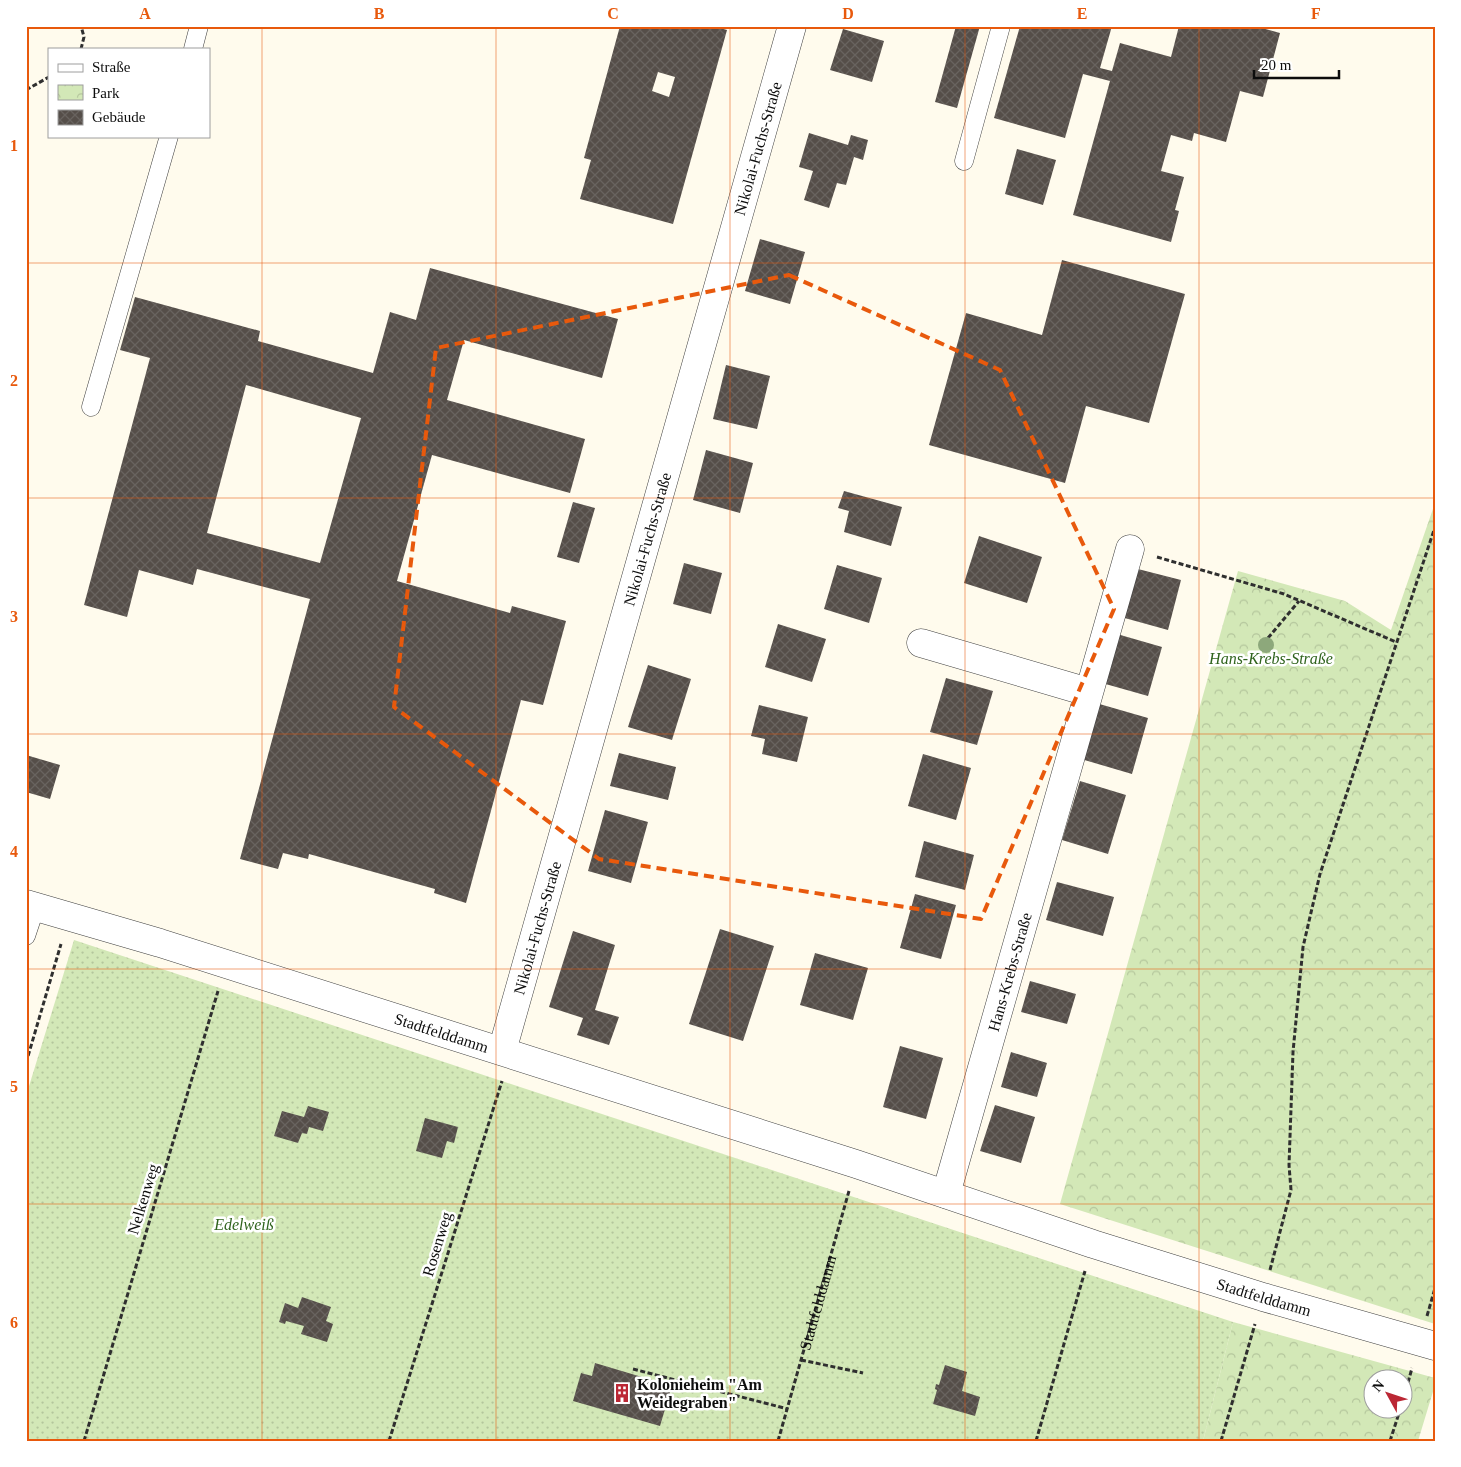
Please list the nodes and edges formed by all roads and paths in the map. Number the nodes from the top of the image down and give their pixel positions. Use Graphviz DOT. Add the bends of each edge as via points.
graph roads {
  1 [pos="81,26"];
  2 [pos="200,26"];
  3 [pos="792,26"];
  4 [pos="1001,26"];
  5 [pos="81,48"];
  6 [pos="193,48"];
  7 [pos="48,78"];
  8 [pos="26,90"];
  9 [pos="167,138"];
  10 [pos="964,161"];
  11 [pos="92,407"];
  12 [pos="1435,527"];
  13 [pos="1130,549"];
  14 [pos="1299,601"];
  15 [pos="1268,638"];
  16 [pos="1396,642"];
  17 [pos="922,643"];
  18 [pos="1088,692"];
  19 [pos="31,905"];
  20 [pos="70,915"];
  21 [pos="26,936"];
  22 [pos="226,964"];
  23 [pos="506,1053"];
  24 [pos="26,1063"];
  25 [pos="856,1164"];
  26 [pos="946,1194"];
  27 [pos="1093,1244"];
  28 [pos="1263,1297"];
  29 [pos="1435,1346"];
  30 [pos="801,1360"];
  31 [pos="633,1369"];
  32 [pos="863,1373"];
  33 [pos="788,1409"];
  34 [pos="1397,1420"];
  35 [pos="84,1441"];
  36 [pos="389,1441"];
  37 [pos="778,1441"];
  38 [pos="1036,1441"];
  39 [pos="1221,1441"];
  40 [pos="1390,1441"];
  1 -- 5 [label="path" via="84,36"];
  2 -- 6 [label="lane"];
  3 -- 23 [label="street, Nikolai-Fuchs-Straße"];
  4 -- 10 [label="lane"];
  7 -- 8 [label="path"];
  9 -- 11 [label="lane"];
  12 -- 16 [label="path"];
  13 -- 14 [label="path"];
  13 -- 18 [label="street, Hans-Krebs-Straße"];
  14 -- 15 [label="path"];
  14 -- 16 [label="path"];
  16 -- 28 [label="path" via="1320,874 1303,947 1293,1052 1291,1190"];
  17 -- 18 [label="street"];
  18 -- 26 [label="street, Hans-Krebs-Straße"];
  19 -- 20 [label="street, Stadtfelddamm"];
  19 -- 21 [label="lane"];
  20 -- 22 [label="street, Stadtfelddamm"];
  20 -- 24 [label="path"];
  22 -- 23 [label="street, Stadtfelddamm"];
  22 -- 35 [label="path, Nelkenweg"];
  23 -- 25 [label="street, Stadtfelddamm"];
  23 -- 36 [label="path, Rosenweg"];
  25 -- 26 [label="street, Stadtfelddamm"];
  25 -- 30 [label="path, Stadtfelddamm"];
  26 -- 27 [label="street, Stadtfelddamm"];
  27 -- 28 [label="street, Stadtfelddamm"];
  27 -- 38 [label="path"];
  28 -- 29 [label="street, Stadtfelddamm"];
  28 -- 39 [label="path"];
  30 -- 32 [label="path"];
  30 -- 33 [label="path, Stadtfelddamm"];
  31 -- 33 [label="path"];
  33 -- 37 [label="path, Stadtfelddamm"];
  34 -- 40 [label="path"];
}
